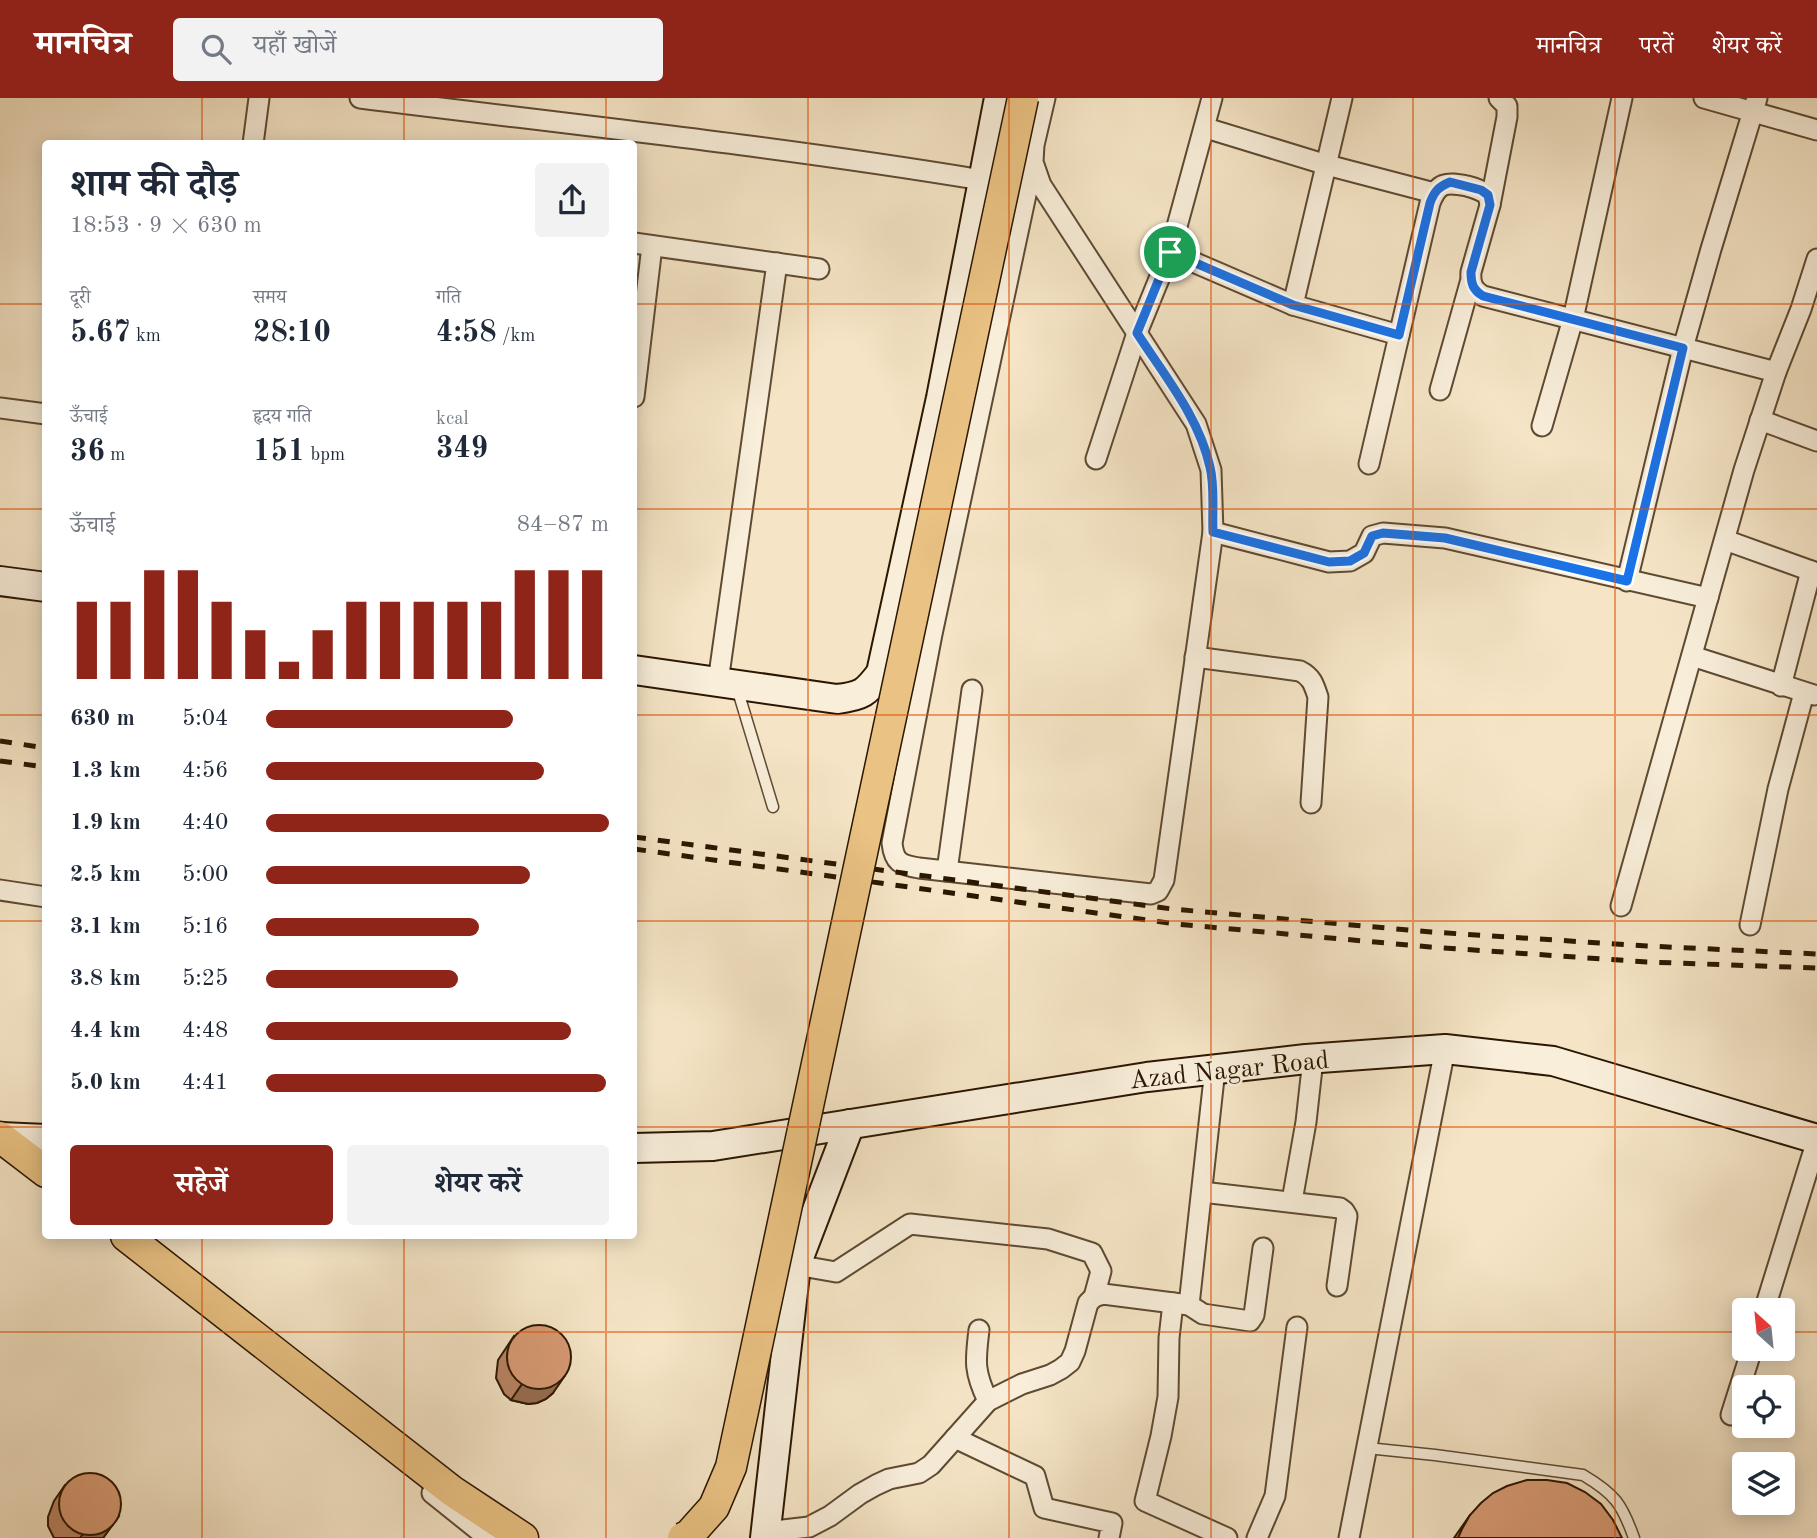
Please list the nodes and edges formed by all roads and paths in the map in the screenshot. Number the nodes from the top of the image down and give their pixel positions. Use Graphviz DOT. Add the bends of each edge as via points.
graph roads {
  1 [pos="259,98"];
  2 [pos="360,98"];
  3 [pos="999,98"];
  4 [pos="1023,98"];
  5 [pos="1045,98"];
  6 [pos="1212,98"];
  7 [pos="1342,98"];
  8 [pos="1499,98"];
  9 [pos="1622,98"];
  10 [pos="1704,98"];
  11 [pos="467,105"];
  12 [pos="1755,105"];
  13 [pos="1206,128"];
  14 [pos="1817,130"];
  15 [pos="254,140"];
  16 [pos="1032,162"];
  17 [pos="1327,165"];
  18 [pos="982,180"];
  19 [pos="1434,193"];
  20 [pos="1490,205"];
  21 [pos="643,244"];
  22 [pos="1170,252"];
  23 [pos="1817,259"];
  24 [pos="777,263"];
  25 [pos="819,269"];
  26 [pos="1471,283"];
  27 [pos="1293,305"];
  28 [pos="1809,312"];
  29 [pos="1573,319"];
  30 [pos="1137,333"];
  31 [pos="1399,335"];
  32 [pos="637,346"];
  33 [pos="1683,348"];
  34 [pos="1776,372"];
  35 [pos="1440,390"];
  36 [pos="0,408"];
  37 [pos="42,413"];
  38 [pos="1760,421"];
  39 [pos="1542,426"];
  40 [pos="1817,441"];
  41 [pos="1096,459"];
  42 [pos="1369,464"];
  43 [pos="1213,532"];
  44 [pos="1725,540"];
  45 [pos="1814,572"];
  46 [pos="0,581"];
  47 [pos="1627,581"];
  48 [pos="42,586"];
  49 [pos="1709,598"];
  50 [pos="1692,656"];
  51 [pos="1195,657"];
  52 [pos="637,670"];
  53 [pos="727,683"];
  54 [pos="1781,686"];
  55 [pos="972,690"];
  56 [pos="1811,694"];
  57 [pos="1311,803"];
  58 [pos="773,807"];
  59 [pos="947,872"];
  60 [pos="0,890"];
  61 [pos="42,896"];
  62 [pos="1621,906"];
  63 [pos="1750,925"];
  64 [pos="1445,1049"];
  65 [pos="1313,1059"];
  66 [pos="1215,1069"];
  67 [pos="850,1124"];
  68 [pos="0,1137"];
  69 [pos="42,1139"];
  70 [pos="1817,1139"];
  71 [pos="637,1148"];
  72 [pos="42,1169"];
  73 [pos="1202,1192"];
  74 [pos="1292,1202"];
  75 [pos="130,1239"];
  76 [pos="1263,1248"];
  77 [pos="796,1265"];
  78 [pos="1336,1286"];
  79 [pos="1094,1297"];
  80 [pos="1768,1298"];
  81 [pos="1181,1304"];
  82 [pos="1297,1327"];
  83 [pos="978,1330"];
  84 [pos="1748,1362"];
  85 [pos="988,1401"];
  86 [pos="1731,1415"];
  87 [pos="955,1438"];
  88 [pos="1367,1448"];
  89 [pos="808,1533"];
  90 [pos="765,1535"];
  91 [pos="507,1536"];
  92 [pos="683,1538"];
  93 [pos="1110,1538"];
  94 [pos="1227,1538"];
  95 [pos="1257,1538"];
  96 [pos="1349,1538"];
  97 [pos="1634,1538"];
  1 -- 15 [label="street"];
  2 -- 11 [label="street"];
  3 -- 18 [label="street"];
  4 -- 92 [label="main road, bridge" via="731,1467 715,1507"];
  5 -- 16 [label="street"];
  6 -- 13 [label="street"];
  7 -- 17 [label="street"];
  8 -- 20 [label="street" via="1507,107 1507,117"];
  9 -- 29 [label="street"];
  10 -- 12 [label="street"];
  11 -- 18 [label="street"];
  12 -- 14 [label="street"];
  12 -- 33 [label="street"];
  13 -- 17 [label="street"];
  13 -- 22 [label="street"];
  16 -- 30 [label="street" via="1041,185"];
  16 -- 59 [label="street" via="892,843 896,859 905,866"];
  17 -- 19 [label="street"];
  17 -- 27 [label="street"];
  18 -- 53 [label="street" via="941,398 881,673 856,697 836,699"];
  19 -- 20 [label="street" via="1450,182 1481,190"];
  19 -- 31 [label="street"];
  20 -- 26 [label="street"];
  21 -- 24 [label="street"];
  21 -- 32 [label="street"];
  22 -- 27 [label="street"];
  22 -- 30 [label="street"];
  23 -- 28 [label="street"];
  24 -- 25 [label="street"];
  24 -- 53 [label="street"];
  26 -- 29 [label="street" via="1483,296"];
  26 -- 35 [label="street"];
  27 -- 31 [label="street"];
  28 -- 34 [label="street"];
  29 -- 33 [label="street"];
  29 -- 39 [label="street"];
  30 -- 41 [label="street"];
  30 -- 43 [label="street" via="1204,444 1211,470"];
  31 -- 42 [label="street"];
  33 -- 34 [label="street"];
  33 -- 47 [label="street"];
  34 -- 38 [label="street"];
  36 -- 37 [label="street"];
  38 -- 40 [label="street"];
  38 -- 44 [label="street"];
  43 -- 47 [label="street" via="1329,562 1350,561 1364,553 1372,536 1383,533 1445,538"];
  43 -- 51 [label="street"];
  44 -- 45 [label="street"];
  44 -- 49 [label="street"];
  45 -- 54 [label="street"];
  46 -- 48 [label="street"];
  47 -- 49 [label="street"];
  49 -- 50 [label="street"];
  50 -- 54 [label="street"];
  50 -- 62 [label="street"];
  51 -- 57 [label="street" via="1308,675 1318,697"];
  51 -- 59 [label="street" via="1164,880 1158,891 1144,894"];
  52 -- 53 [label="street"];
  53 -- 58 [label="lane"];
  54 -- 56 [label="street"];
  55 -- 59 [label="street"];
  56 -- 63 [label="street" via="1779,789"];
  60 -- 61 [label="street"];
  64 -- 65 [label="street, Azad Nagar Road"];
  64 -- 70 [label="street, Azad Nagar Road" via="1553,1061"];
  64 -- 88 [label="street"];
  65 -- 66 [label="street, Azad Nagar Road"];
  65 -- 74 [label="street"];
  66 -- 67 [label="street, Azad Nagar Road"];
  66 -- 73 [label="street"];
  67 -- 71 [label="street, Azad Nagar Road" via="713,1146"];
  67 -- 77 [label="street"];
  68 -- 69 [label="street"];
  68 -- 72 [label="main road"];
  70 -- 80 [label="street"];
  73 -- 74 [label="street"];
  73 -- 81 [label="street"];
  74 -- 78 [label="street" via="1345,1211"];
  75 -- 91 [label="main road"];
  76 -- 81 [label="street" via="1250,1321 1214,1317"];
  77 -- 79 [label="street" via="836,1272 911,1224 952,1228 1048,1239 1092,1253 1101,1271"];
  77 -- 90 [label="street"];
  79 -- 81 [label="street" via="1104,1294"];
  79 -- 85 [label="street" via="1087,1303 1070,1362"];
  81 -- 94 [label="street" via="1169,1338 1168,1397 1145,1501"];
  82 -- 95 [label="street" via="1275,1496"];
  83 -- 85 [label="street" via="976,1366"];
  84 -- 86 [label="street"];
  85 -- 87 [label="street"];
  87 -- 89 [label="street" via="919,1473 888,1479 860,1494"];
  87 -- 93 [label="street" via="1035,1476 1044,1508 1112,1523"];
  88 -- 96 [label="street"];
  88 -- 97 [label="lane" via="1583,1475 1621,1505"];
  89 -- 90 [label="street"];
}
